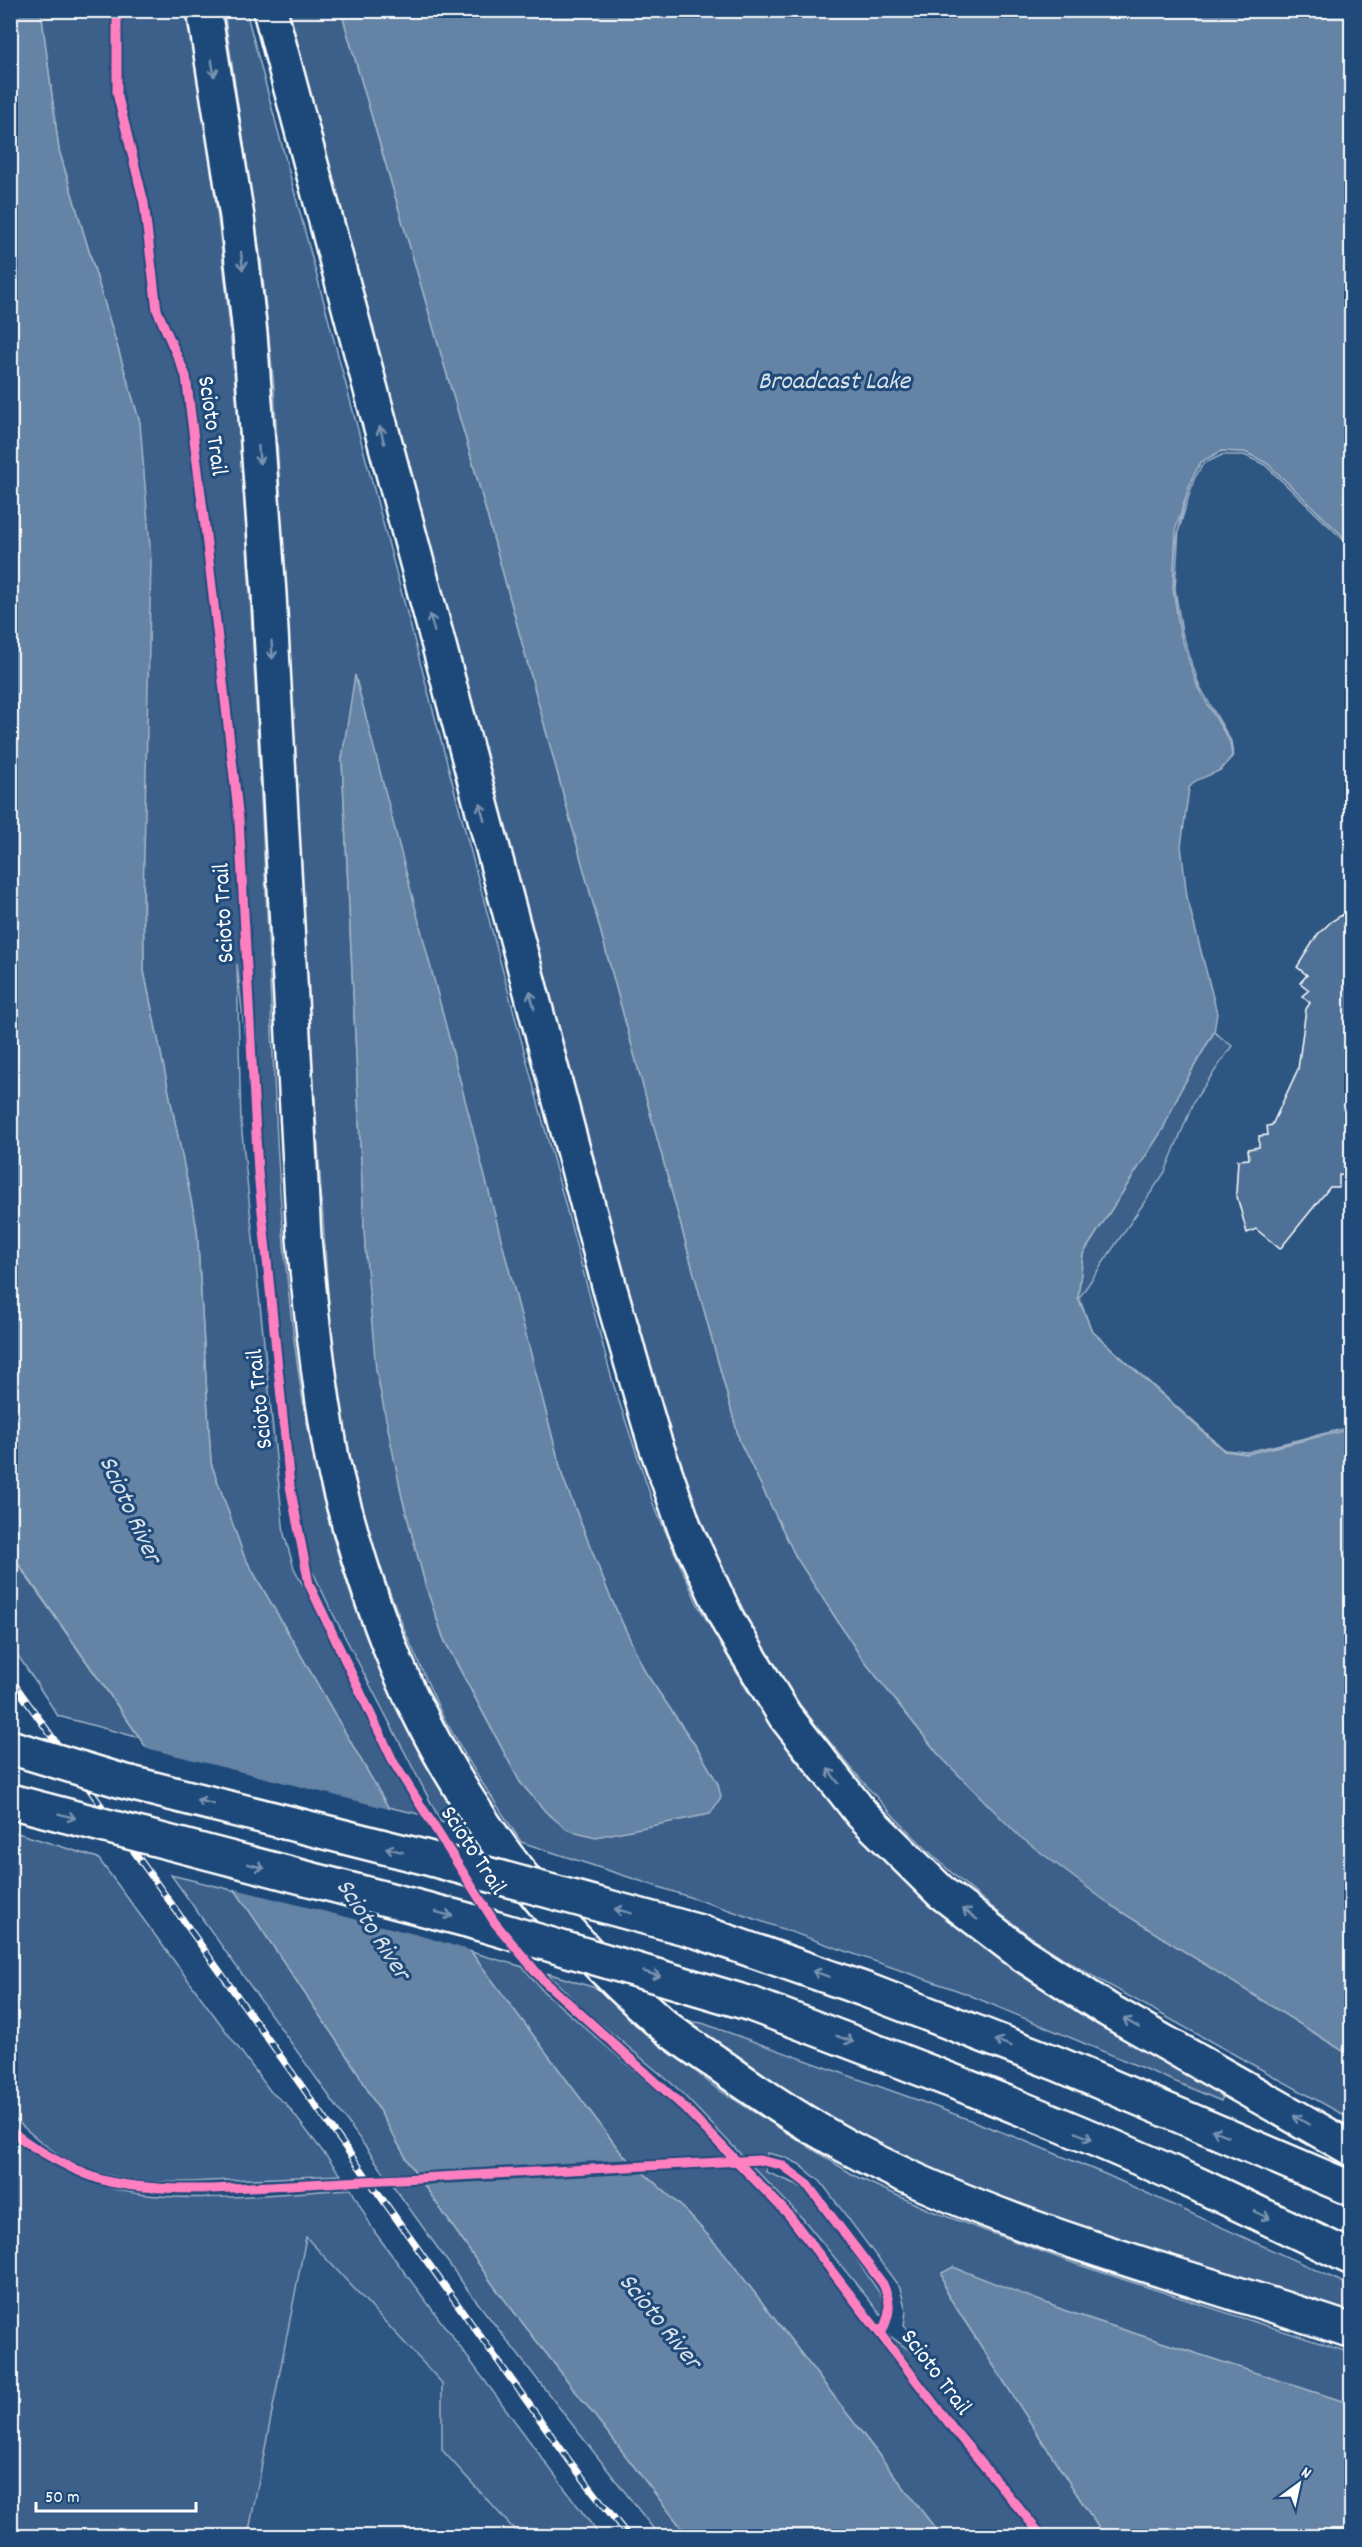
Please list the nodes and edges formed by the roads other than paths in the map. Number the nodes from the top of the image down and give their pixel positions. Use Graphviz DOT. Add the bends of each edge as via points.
graph roads {
  1 [pos="204,10"];
  2 [pos="270,10"];
  3 [pos="10,1747"];
  4 [pos="10,1801"];
  5 [pos="1352,2149"];
  6 [pos="1352,2189"];
  7 [pos="1352,2258"];
  8 [pos="1352,2331"];
  1 -- 8 [label="highway, one-way" via="237,218 250,334 312,1329 333,1463 362,1571 392,1653 425,1726 485,1828 569,1933 662,2024 804,2122 864,2155 1010,2220"];
  5 -- 2 [label="highway, one-way" via="1108,2010 1022,1954 942,1893 862,1814 785,1716 729,1623 681,1518 654,1440"];
  6 -- 3 [label="highway, one-way, bridge" via="1058,2064 866,1990 700,1932 122,1781"];
  4 -- 7 [label="highway, one-way, bridge" via="467,1920 751,2004 1030,2113 1198,2185"];
}
